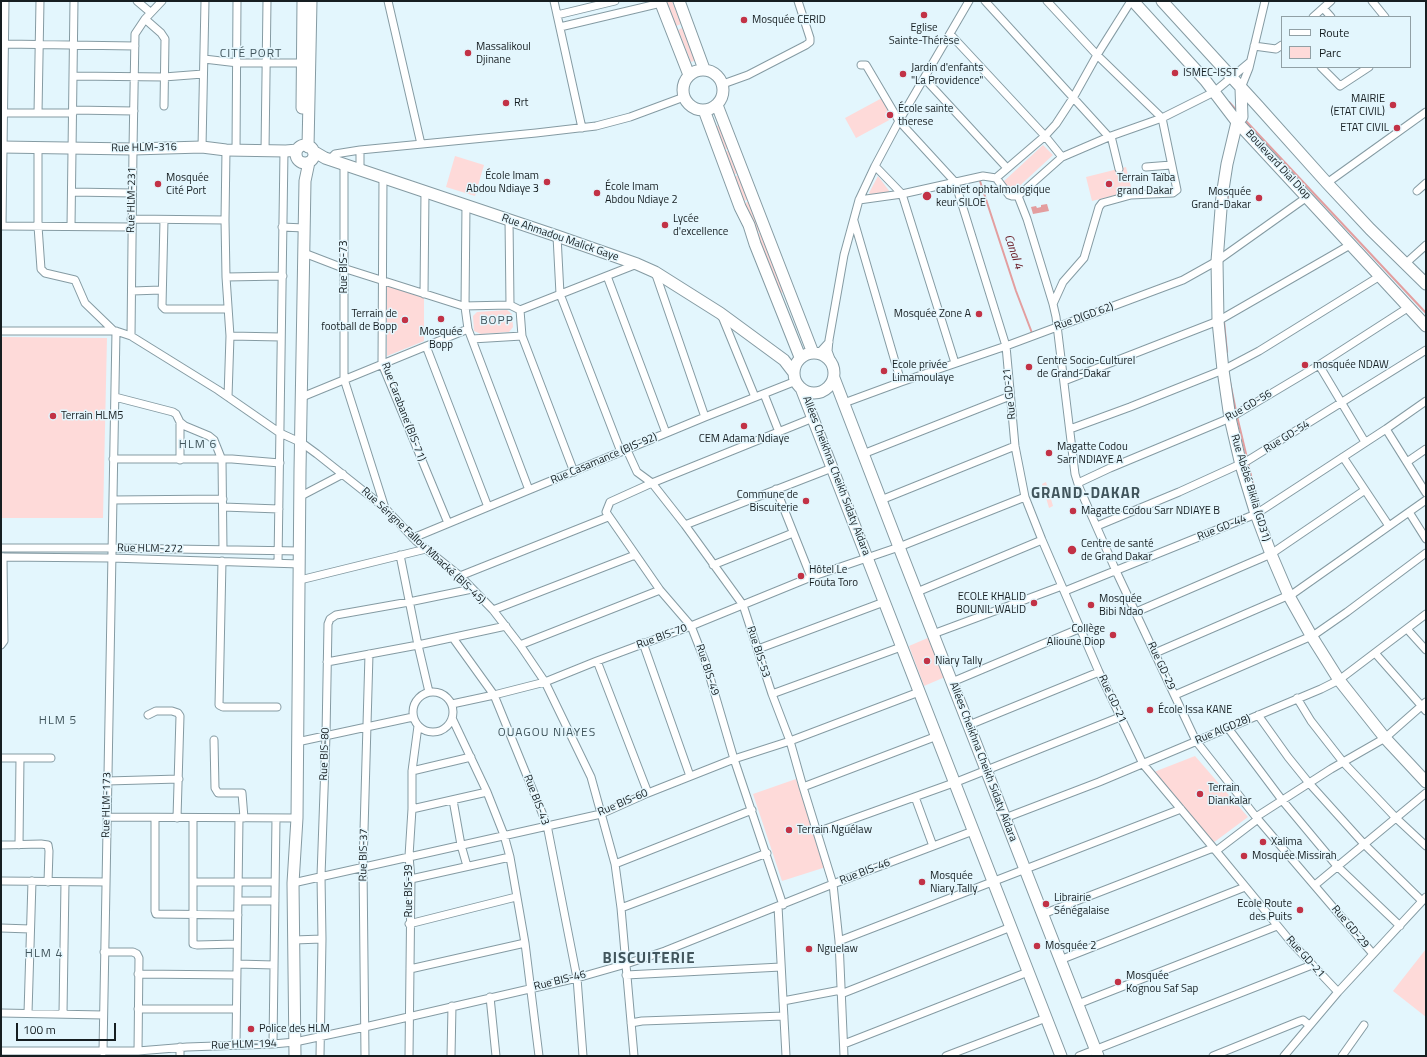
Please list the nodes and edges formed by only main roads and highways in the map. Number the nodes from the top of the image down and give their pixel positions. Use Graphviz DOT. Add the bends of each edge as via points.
graph roads {
  1 [pos="303,1"];
  2 [pos="311,1"];
  3 [pos="678,1"];
  4 [pos="1132,1"];
  5 [pos="1162,1"];
  6 [pos="661,2"];
  7 [pos="704,69"];
  8 [pos="689,75"];
  9 [pos="1241,88"];
  10 [pos="717,105"];
  11 [pos="704,110"];
  12 [pos="1237,122"];
  13 [pos="2,147"];
  14 [pos="301,154"];
  15 [pos="1426,284"];
  16 [pos="1426,326"];
  17 [pos="816,353"];
  18 [pos="776,355"];
  19 [pos="800,358"];
  20 [pos="834,378"];
  21 [pos="797,381"];
  22 [pos="1426,782"];
  23 [pos="1095,1052"];
  24 [pos="295,1056"];
  25 [pos="1061,1056"];
  1 -- 14 [label="main road"];
  2 -- 14 [label="main road"];
  3 -- 7 [label="main road"];
  4 -- 12 [label="main road, Boulevard Dial Diop" via="1205,80"];
  5 -- 9 [label="main road"];
  6 -- 8 [label="main road"];
  7 -- 8 [label="main road"];
  7 -- 10 [label="main road" via="719,76 723,84 723,96"];
  8 -- 11 [label="main road" via="683,85 684,97 694,108"];
  9 -- 12 [label="main road, Rue Abébé Bikila (GD31)" via="1242,117"];
  9 -- 15 [label="main road" via="1327,183"];
  10 -- 11 [label="main road"];
  10 -- 17 [label="main road"];
  11 -- 19 [label="main road"];
  12 -- 16 [label="main road, Boulevard Dial Diop"];
  12 -- 22 [label="main road, Rue Abébé Bikila (GD31)" via="1222,196 1217,261 1218,321 1223,370 1230,418 1241,465 1256,514 1289,596 1312,637 1338,680 1385,738"];
  13 -- 14 [label="main road, Rue HLM-316" via="202,147"];
  14 -- 18 [label="main road, Rue Ahmadou Malick Gaye" via="328,158 637,264 720,313"];
  14 -- 24 [label="main road" via="305,181 297,818 293,882"];
  17 -- 19 [label="main road"];
  17 -- 20 [label="main road" via="826,356 832,362"];
  18 -- 19 [label="main road" via="789,360"];
  18 -- 21 [label="main road, Allées Cheikhna Cheikh Sidaty Aîdara" via="784,360"];
  19 -- 21 [label="main road" via="795,366"];
  20 -- 21 [label="main road" via="822,392 811,393"];
  20 -- 23 [label="main road, Allées Cheikhna Cheikh Sidaty Aîdara" via="969,725 984,771 1043,914"];
  21 -- 25 [label="main road, Allées Cheikhna Cheikh Sidaty Aîdara" via="870,557 901,647 957,782 973,831 996,880 1011,927"];
}
